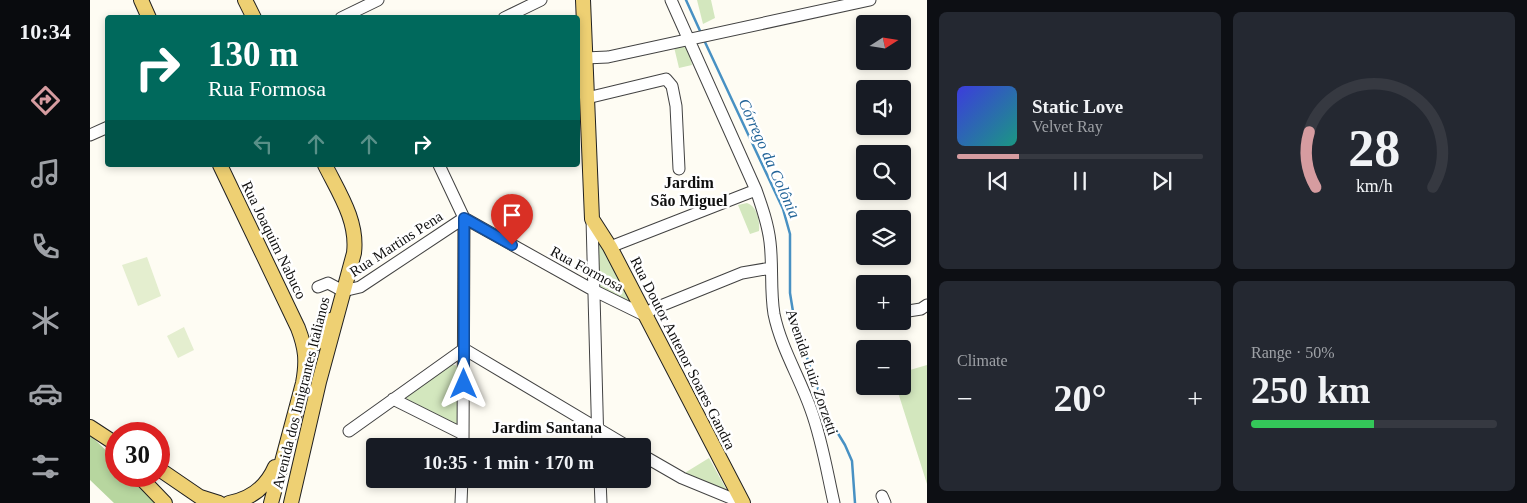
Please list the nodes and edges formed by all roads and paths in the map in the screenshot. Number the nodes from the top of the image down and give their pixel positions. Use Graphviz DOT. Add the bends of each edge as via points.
graph roads {
  1 [pos="141,0"];
  2 [pos="245,0"];
  3 [pos="378,0"];
  4 [pos="541,0"];
  5 [pos="583,0"];
  6 [pos="671,0"];
  7 [pos="870,0"];
  8 [pos="825,4"];
  9 [pos="364,8"];
  10 [pos="148,15"];
  11 [pos="252,15"];
  12 [pos="348,15"];
  13 [pos="510,15"];
  14 [pos="692,38"];
  15 [pos="585,58"];
  16 [pos="587,98"];
  17 [pos="105,128"];
  18 [pos="90,135"];
  19 [pos="221,167"];
  20 [pos="326,167"];
  21 [pos="440,167"];
  22 [pos="679,168"];
  23 [pos="756,190"];
  24 [pos="464,218"];
  25 [pos="592,220"];
  26 [pos="610,247"];
  27 [pos="771,268"];
  28 [pos="318,288"];
  29 [pos="593,290"];
  30 [pos="343,291"];
  31 [pos="635,294"];
  32 [pos="623,305"];
  33 [pos="927,305"];
  34 [pos="911,310"];
  35 [pos="644,315"];
  36 [pos="336,318"];
  37 [pos="298,328"];
  38 [pos="305,349"];
  39 [pos="464,350"];
  40 [pos="319,382"];
  41 [pos="393,399"];
  42 [pos="92,429"];
  43 [pos="597,429"];
  44 [pos="349,431"];
  45 [pos="105,437"];
  46 [pos="460,438"];
  47 [pos="463,438"];
  48 [pos="598,438"];
  49 [pos="613,438"];
  50 [pos="105,442"];
  51 [pos="284,454"];
  52 [pos="651,460"];
  53 [pos="170,477"];
  54 [pos="150,487"];
  55 [pos="600,488"];
  56 [pos="165,503"];
  57 [pos="219,503"];
  58 [pos="229,503"];
  59 [pos="271,503"];
  60 [pos="291,503"];
  61 [pos="601,503"];
  62 [pos="743,503"];
  63 [pos="834,503"];
  1 -- 10 [label="main road"];
  2 -- 11 [label="main road"];
  3 -- 9 [label="street"];
  4 -- 13 [label="street"];
  5 -- 15 [label="main road"];
  6 -- 14 [label="street, Avenida Luiz Zorzetti"];
  7 -- 8 [label="street"];
  8 -- 14 [label="street"];
  9 -- 12 [label="street"];
  14 -- 15 [label="street" via="608,57"];
  14 -- 23 [label="street, Avenida Luiz Zorzetti"];
  15 -- 16 [label="main road"];
  16 -- 22 [label="street" via="666,80 672,86 675,101"];
  16 -- 25 [label="main road"];
  17 -- 18 [label="street"];
  19 -- 37 [label="main road, Rua Joaquim Nabuco"];
  20 -- 30 [label="main road, Avenida dos Imigrantes Italianos" via="351,218 355,234 354,253"];
  21 -- 24 [label="street"];
  23 -- 26 [label="street"];
  23 -- 27 [label="street, Avenida Luiz Zorzetti" via="769,236"];
  24 -- 29 [label="street, Rua Formosa"];
  24 -- 30 [label="street, Rua Martins Pena" via="360,288"];
  24 -- 39 [label="street"];
  25 -- 26 [label="main road, Rua Doutor Antenor Soares Gandra"];
  25 -- 29 [label="street"];
  26 -- 31 [label="main road, Rua Doutor Antenor Soares Gandra"];
  27 -- 35 [label="street" via="742,274"];
  27 -- 63 [label="street, Avenida Luiz Zorzetti" via="774,315 789,360 811,409"];
  28 -- 30 [label="street" via="328,283"];
  29 -- 32 [label="street, Rua Formosa"];
  29 -- 43 [label="street"];
  30 -- 36 [label="main road, Avenida dos Imigrantes Italianos"];
  31 -- 32 [label="street"];
  31 -- 35 [label="main road, Rua Doutor Antenor Soares Gandra"];
  32 -- 35 [label="street, Rua Formosa"];
  33 -- 34 [label="street"];
  35 -- 62 [label="main road, Rua Doutor Antenor Soares Gandra"];
  36 -- 38 [label="main road" via="324,323 316,342"];
  36 -- 40 [label="main road, Avenida dos Imigrantes Italianos"];
  37 -- 38 [label="main road, Avenida dos Imigrantes Italianos"];
  38 -- 40 [label="main road" via="318,358"];
  38 -- 51 [label="main road, Avenida dos Imigrantes Italianos" via="304,382"];
  39 -- 41 [label="street"];
  39 -- 43 [label="street"];
  39 -- 47 [label="street"];
  40 -- 60 [label="main road, Avenida dos Imigrantes Italianos"];
  41 -- 44 [label="street"];
  41 -- 46 [label="street"];
  42 -- 45 [label="main road"];
  42 -- 50 [label="main road"];
  43 -- 48 [label="street"];
  43 -- 49 [label="street"];
  51 -- 58 [label="main road" via="264,487 241,501"];
  51 -- 59 [label="main road, Avenida dos Imigrantes Italianos"];
  52 -- 62 [label="street" via="682,478"];
  53 -- 57 [label="main road" via="200,497"];
  54 -- 56 [label="main road"];
  55 -- 61 [label="street"];
}
